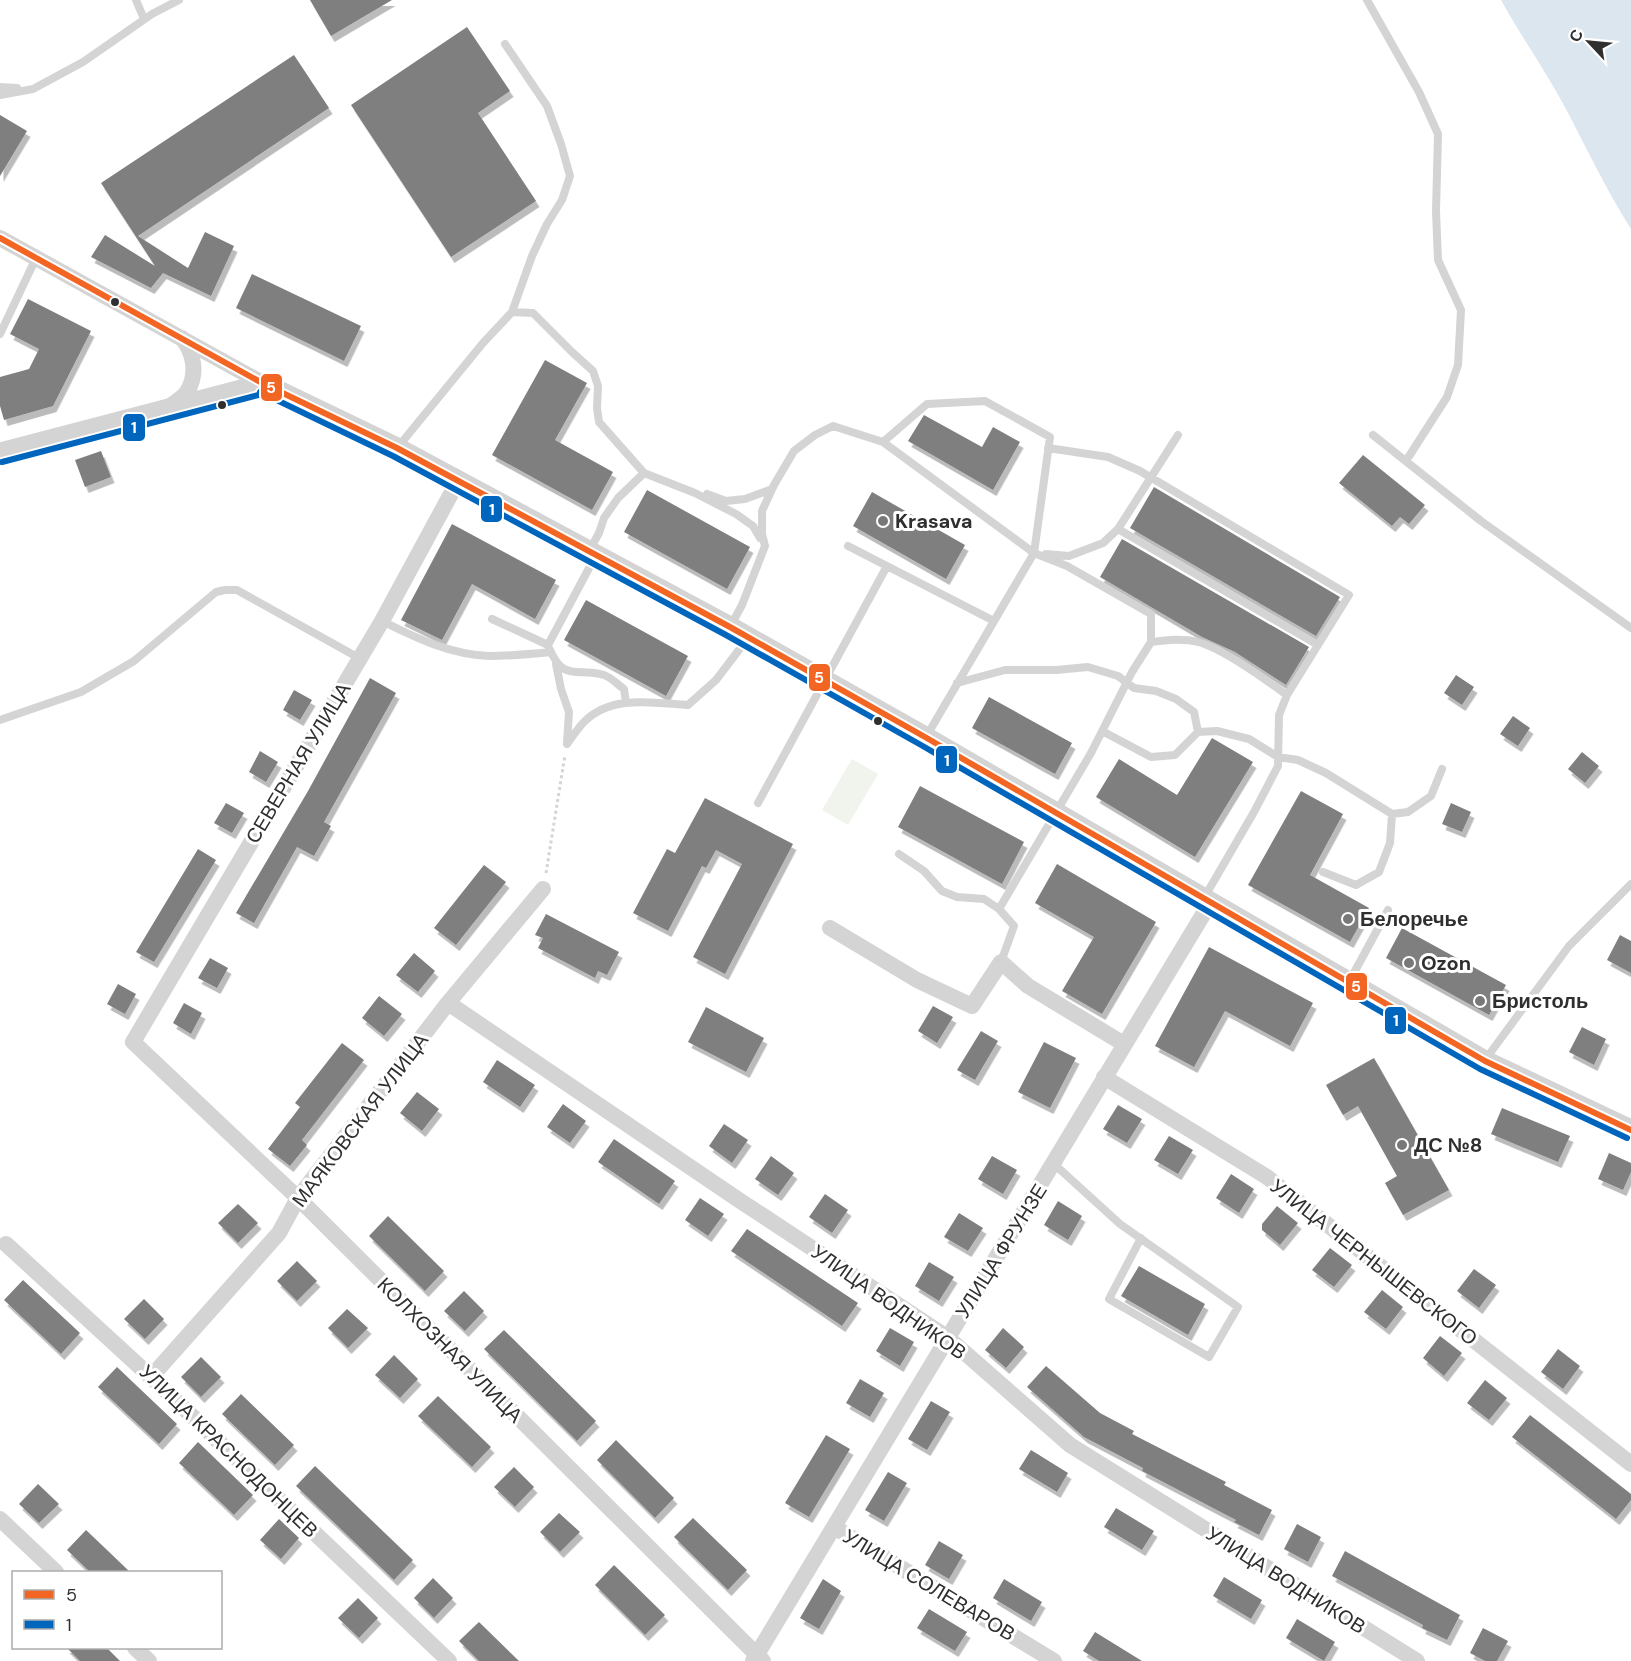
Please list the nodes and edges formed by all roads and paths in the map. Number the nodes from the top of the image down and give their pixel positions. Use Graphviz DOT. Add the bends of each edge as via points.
graph roads {
  1 [pos="136,0"];
  2 [pos="179,0"];
  3 [pos="1367,0"];
  4 [pos="144,19"];
  5 [pos="505,44"];
  6 [pos="0,87"];
  7 [pos="33,89"];
  8 [pos="0,95"];
  9 [pos="0,238"];
  10 [pos="36,257"];
  11 [pos="512,312"];
  12 [pos="0,334"];
  13 [pos="182,338"];
  14 [pos="264,384"];
  15 [pos="163,412"];
  16 [pos="1178,435"];
  17 [pos="1374,435"];
  18 [pos="883,442"];
  19 [pos="397,448"];
  20 [pos="1048,448"];
  21 [pos="1,449"];
  22 [pos="1406,461"];
  23 [pos="644,473"];
  24 [pos="1150,477"];
  25 [pos="458,481"];
  26 [pos="681,488"];
  27 [pos="772,489"];
  28 [pos="1118,529"];
  29 [pos="765,546"];
  30 [pos="848,546"];
  31 [pos="592,553"];
  32 [pos="1034,553"];
  33 [pos="887,566"];
  34 [pos="492,619"];
  35 [pos="382,621"];
  36 [pos="994,621"];
  37 [pos="1631,628"];
  38 [pos="739,632"];
  39 [pos="1151,642"];
  40 [pos="1318,645"];
  41 [pos="550,649"];
  42 [pos="359,658"];
  43 [pos="556,664"];
  44 [pos="825,681"];
  45 [pos="1126,682"];
  46 [pos="957,683"];
  47 [pos="1287,695"];
  48 [pos="626,703"];
  49 [pos="0,720"];
  50 [pos="1102,731"];
  51 [pos="1198,732"];
  52 [pos="925,737"];
  53 [pos="567,744"];
  54 [pos="1278,757"];
  55 [pos="1442,769"];
  56 [pos="758,803"];
  57 [pos="1055,813"];
  58 [pos="1392,814"];
  59 [pos="899,854"];
  60 [pos="1323,872"];
  61 [pos="1631,884"];
  62 [pos="543,889"];
  63 [pos="1207,901"];
  64 [pos="999,909"];
  65 [pos="1388,910"];
  66 [pos="830,928"];
  67 [pos="1001,962"];
  68 [pos="1349,982"];
  69 [pos="448,1003"];
  70 [pos="133,1042"];
  71 [pos="1124,1044"];
  72 [pos="1485,1061"];
  73 [pos="1104,1077"];
  74 [pos="1631,1130"];
  75 [pos="1054,1164"];
  76 [pos="298,1198"];
  77 [pos="1140,1238"];
  78 [pos="6,1244"];
  79 [pos="948,1338"];
  80 [pos="151,1377"];
  81 [pos="1631,1464"];
  82 [pos="0,1519"];
  83 [pos="834,1527"];
  84 [pos="55,1571"];
  85 [pos="137,1649"];
  86 [pos="758,1659"];
  87 [pos="149,1661"];
  88 [pos="449,1661"];
  89 [pos="1054,1661"];
  90 [pos="1417,1661"];
  1 -- 4 [label="lane"];
  2 -- 4 [label="lane"];
  3 -- 22 [label="lane" via="1438,134 1438,260 1461,310 1458,365 1447,397"];
  4 -- 7 [label="lane" via="83,62"];
  5 -- 11 [label="lane" via="547,106 570,176 562,200 532,256"];
  6 -- 7 [label="lane"];
  7 -- 8 [label="lane"];
  9 -- 10 [label="street"];
  10 -- 12 [label="lane"];
  10 -- 13 [label="street"];
  11 -- 19 [label="lane"];
  11 -- 23 [label="lane" via="534,313 593,371 598,386 599,422"];
  13 -- 14 [label="street"];
  13 -- 15 [label="street" via="190,348 195,370 187,392"];
  14 -- 15 [label="street"];
  14 -- 19 [label="street"];
  15 -- 21 [label="street"];
  16 -- 24 [label="lane"];
  17 -- 22 [label="lane"];
  18 -- 20 [label="lane" via="927,404 985,401 1050,437"];
  18 -- 27 [label="lane" via="833,426 794,451"];
  18 -- 32 [label="lane"];
  19 -- 25 [label="street"];
  20 -- 24 [label="lane" via="1108,457"];
  20 -- 32 [label="lane"];
  22 -- 37 [label="lane" via="1481,521"];
  23 -- 26 [label="lane"];
  23 -- 31 [label="lane" via="604,518"];
  24 -- 28 [label="lane"];
  24 -- 40 [label="lane" via="1349,595"];
  25 -- 31 [label="street"];
  25 -- 35 [label="street, СЕВЕРНАЯ УЛИЦА"];
  26 -- 27 [label="lane" via="726,501 746,499"];
  26 -- 29 [label="lane" via="753,526"];
  27 -- 29 [label="lane" via="762,511"];
  28 -- 32 [label="lane" via="1103,543 1070,556"];
  28 -- 40 [label="lane"];
  29 -- 38 [label="lane" via="742,605"];
  30 -- 33 [label="lane"];
  31 -- 38 [label="street"];
  31 -- 41 [label="lane"];
  32 -- 36 [label="lane"];
  32 -- 39 [label="lane" via="1067,566 1151,614"];
  33 -- 36 [label="lane"];
  33 -- 44 [label="lane"];
  34 -- 41 [label="lane"];
  35 -- 41 [label="lane" via="420,640 458,651 488,656"];
  35 -- 42 [label="street, СЕВЕРНАЯ УЛИЦА"];
  36 -- 46 [label="lane"];
  38 -- 44 [label="street"];
  38 -- 48 [label="lane" via="717,680 688,705"];
  39 -- 45 [label="lane"];
  39 -- 47 [label="lane" via="1200,642"];
  40 -- 47 [label="lane"];
  41 -- 43 [label="lane"];
  42 -- 49 [label="lane" via="260,602 225,590 216,592 134,661 90,687"];
  42 -- 70 [label="street, СЕВЕРНАЯ УЛИЦА"];
  43 -- 48 [label="lane" via="572,673 605,675 624,689"];
  43 -- 53 [label="lane" via="569,712"];
  44 -- 52 [label="street"];
  44 -- 56 [label="lane"];
  45 -- 46 [label="lane" via="1088,668 1005,670"];
  45 -- 50 [label="lane"];
  45 -- 51 [label="lane" via="1134,688 1176,699 1194,712"];
  46 -- 52 [label="lane"];
  47 -- 54 [label="lane" via="1280,715"];
  48 -- 53 [label="lane" via="614,704 586,720"];
  50 -- 51 [label="lane" via="1151,757 1175,755"];
  50 -- 57 [label="lane"];
  51 -- 54 [label="lane" via="1217,731 1249,739"];
  52 -- 57 [label="street"];
  53 -- 62 [label="path"];
  54 -- 58 [label="lane" via="1298,760 1326,773"];
  54 -- 63 [label="lane" via="1278,766"];
  55 -- 58 [label="lane" via="1431,796 1408,812"];
  57 -- 63 [label="street"];
  57 -- 64 [label="lane"];
  58 -- 60 [label="lane" via="1390,843 1379,872 1356,885"];
  59 -- 64 [label="lane" via="924,871 942,891 957,897 984,899"];
  61 -- 72 [label="lane" via="1569,946"];
  62 -- 69 [label="street, МАЯКОВСКАЯ УЛИЦА"];
  63 -- 68 [label="street"];
  63 -- 71 [label="street, УЛИЦА ФРУНЗЕ"];
  64 -- 67 [label="lane" via="1014,926"];
  65 -- 68 [label="lane"];
  66 -- 67 [label="street" via="917,980 972,1006"];
  67 -- 71 [label="street" via="1028,986"];
  68 -- 72 [label="street"];
  69 -- 76 [label="street, МАЯКОВСКАЯ УЛИЦА"];
  69 -- 79 [label="street, УЛИЦА ВОДНИКОВ"];
  70 -- 76 [label="street, КОЛХОЗНАЯ УЛИЦА"];
  71 -- 73 [label="street, УЛИЦА ФРУНЗЕ"];
  72 -- 74 [label="street"];
  73 -- 75 [label="street, УЛИЦА ФРУНЗЕ"];
  73 -- 81 [label="street, УЛИЦА ЧЕРНЫШЕВСКОГО" via="1267,1177"];
  75 -- 77 [label="lane"];
  75 -- 79 [label="street, УЛИЦА ФРУНЗЕ"];
  76 -- 80 [label="street, МАЯКОВСКАЯ УЛИЦА" via="279,1233"];
  76 -- 86 [label="street, КОЛХОЗНАЯ УЛИЦА"];
  77 -- 77 [label="lane" via="1238,1307 1209,1357 1109,1299"];
  78 -- 80 [label="street, УЛИЦА КРАСНОДОНЦЕВ"];
  79 -- 83 [label="street, УЛИЦА ФРУНЗЕ"];
  79 -- 90 [label="street, УЛИЦА ВОДНИКОВ" via="1070,1445"];
  80 -- 88 [label="street, УЛИЦА КРАСНОДОНЦЕВ"];
  82 -- 84 [label="street"];
  83 -- 86 [label="street, УЛИЦА ФРУНЗЕ"];
  83 -- 89 [label="street, УЛИЦА СОЛЕВАРОВ"];
  85 -- 87 [label="street"];
}
